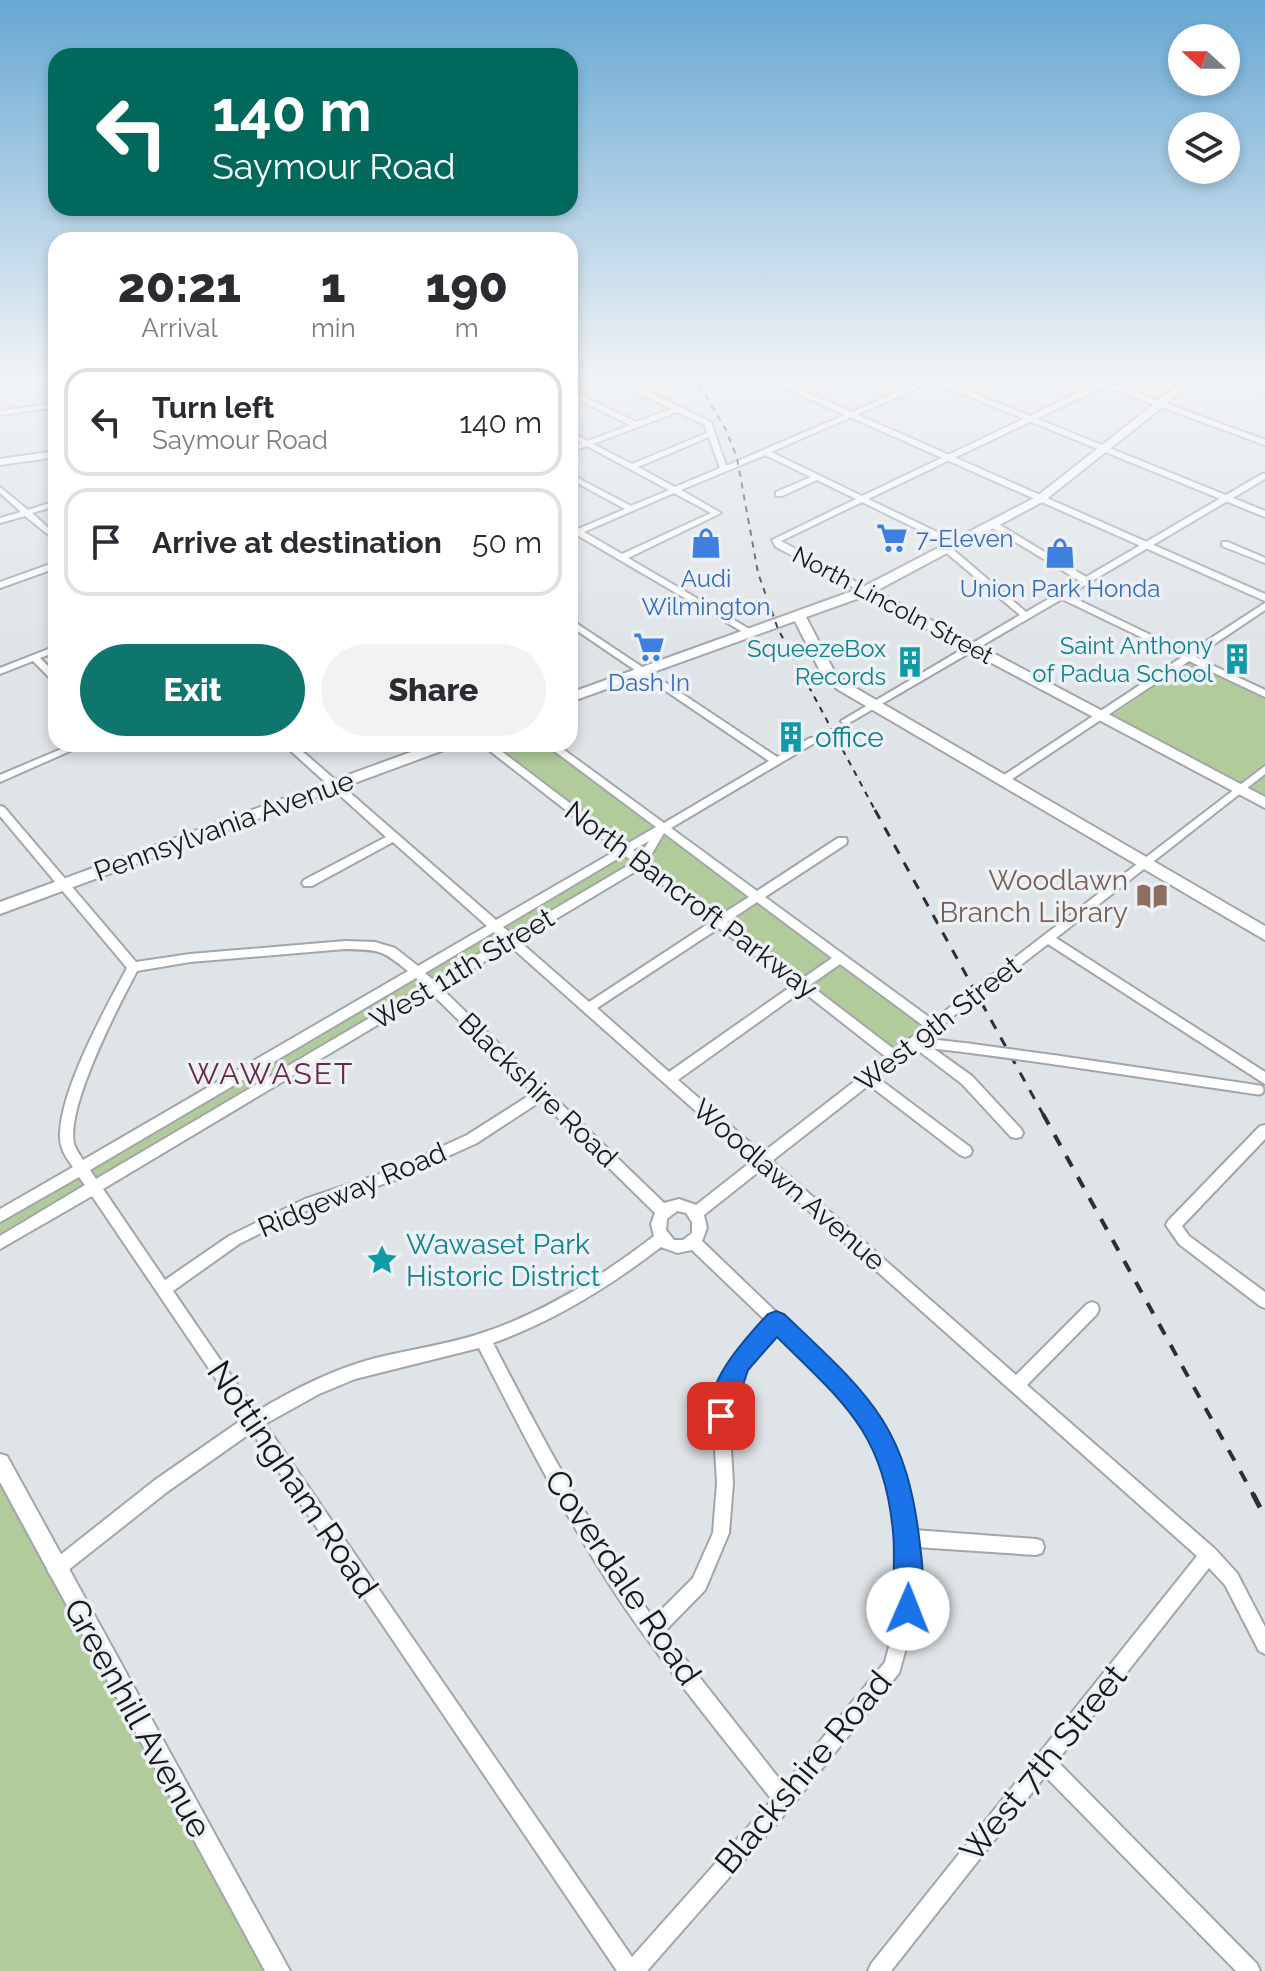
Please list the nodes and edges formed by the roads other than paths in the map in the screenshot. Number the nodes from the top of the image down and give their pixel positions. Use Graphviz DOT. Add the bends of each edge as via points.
graph roads {
  1 [pos="723,466"];
  2 [pos="733,466"];
  3 [pos="794,466"];
  4 [pos="930,466"];
  5 [pos="965,466"];
  6 [pos="1082,466"];
  7 [pos="1147,466"];
  8 [pos="632,467"];
  9 [pos="724,470"];
  10 [pos="1265,476"];
  11 [pos="817,477"];
  12 [pos="578,480"];
  13 [pos="0,489"];
  14 [pos="675,490"];
  15 [pos="779,494"];
  16 [pos="1227,498"];
  17 [pos="861,499"];
  18 [pos="1040,499"];
  19 [pos="48,506"];
  20 [pos="631,509"];
  21 [pos="26,513"];
  22 [pos="1265,514"];
  23 [pos="0,521"];
  24 [pos="992,524"];
  25 [pos="578,529"];
  26 [pos="48,532"];
  27 [pos="578,534"];
  28 [pos="1225,544"];
  29 [pos="951,546"];
  30 [pos="1146,546"];
  31 [pos="622,557"];
  32 [pos="1265,561"];
  33 [pos="48,568"];
  34 [pos="1086,581"];
  35 [pos="0,585"];
  36 [pos="866,591"];
  37 [pos="1061,595"];
  38 [pos="1265,598"];
  39 [pos="1265,606"];
  40 [pos="798,614"];
  41 [pos="1026,616"];
  42 [pos="578,627"];
  43 [pos="748,632"];
  44 [pos="972,647"];
  45 [pos="48,652"];
  46 [pos="34,657"];
  47 [pos="1189,657"];
  48 [pos="0,671"];
  49 [pos="48,671"];
  50 [pos="643,672"];
  51 [pos="1265,694"];
  52 [pos="578,695"];
  53 [pos="872,706"];
  54 [pos="1101,715"];
  55 [pos="846,721"];
  56 [pos="813,740"];
  57 [pos="62,752"];
  58 [pos="297,752"];
  59 [pos="425,752"];
  60 [pos="496,752"];
  61 [pos="561,752"];
  62 [pos="776,761"];
  63 [pos="1265,769"];
  64 [pos="0,779"];
  65 [pos="1002,781"];
  66 [pos="335,785"];
  67 [pos="1240,789"];
  68 [pos="1265,803"];
  69 [pos="0,809"];
  70 [pos="663,827"];
  71 [pos="394,837"];
  72 [pos="842,841"];
  73 [pos="623,849"];
  74 [pos="641,863"];
  75 [pos="1143,864"];
  76 [pos="308,883"];
  77 [pos="64,885"];
  78 [pos="757,896"];
  79 [pos="0,908"];
  80 [pos="717,921"];
  81 [pos="494,925"];
  82 [pos="1262,929"];
  83 [pos="1048,938"];
  84 [pos="511,940"];
  85 [pos="840,958"];
  86 [pos="133,967"];
  87 [pos="416,971"];
  88 [pos="802,985"];
  89 [pos="432,987"];
  90 [pos="588,1008"];
  91 [pos="934,1027"];
  92 [pos="915,1042"];
  93 [pos="896,1057"];
  94 [pos="869,1078"];
  95 [pos="669,1079"];
  96 [pos="1262,1084"];
  97 [pos="542,1094"];
  98 [pos="1265,1130"];
  99 [pos="1016,1133"];
  100 [pos="965,1151"];
  101 [pos="763,1162"];
  102 [pos="81,1168"];
  103 [pos="95,1188"];
  104 [pos="664,1212"];
  105 [pos="696,1213"];
  106 [pos="0,1216"];
  107 [pos="662,1238"];
  108 [pos="694,1242"];
  109 [pos="0,1243"];
  110 [pos="164,1289"];
  111 [pos="1265,1301"];
  112 [pos="1092,1309"];
  113 [pos="776,1321"];
  114 [pos="483,1340"];
  115 [pos="1017,1385"];
  116 [pos="254,1423"];
  117 [pos="0,1463"];
  118 [pos="907,1538"];
  119 [pos="1036,1547"];
  120 [pos="1209,1555"];
  121 [pos="56,1569"];
  122 [pos="652,1631"];
  123 [pos="1265,1645"];
  124 [pos="1044,1762"];
  125 [pos="784,1800"];
  126 [pos="879,1970"];
  127 [pos="278,1971"];
  128 [pos="631,1971"];
  129 [pos="1250,1971"];
  1 -- 9 [label="street"];
  2 -- 9 [label="street"];
  3 -- 11 [label="street"];
  4 -- 17 [label="street"];
  5 -- 18 [label="street"];
  6 -- 18 [label="main road"];
  7 -- 16 [label="street"];
  8 -- 14 [label="street"];
  9 -- 14 [label="street"];
  10 -- 16 [label="street"];
  11 -- 15 [label="street"];
  11 -- 17 [label="street"];
  12 -- 20 [label="street"];
  13 -- 21 [label="street"];
  14 -- 20 [label="street"];
  14 -- 31 [label="street" via="717,514"];
  16 -- 22 [label="street"];
  16 -- 30 [label="street"];
  17 -- 29 [label="street"];
  17 -- 36 [label="street, North Lincoln Street" via="776,541"];
  18 -- 24 [label="main road"];
  18 -- 30 [label="street"];
  19 -- 21 [label="street"];
  20 -- 25 [label="street"];
  21 -- 23 [label="street"];
  21 -- 26 [label="street"];
  24 -- 29 [label="main road"];
  24 -- 34 [label="street"];
  27 -- 31 [label="street"];
  28 -- 32 [label="street"];
  29 -- 36 [label="main road"];
  29 -- 41 [label="street"];
  30 -- 34 [label="street"];
  30 -- 38 [label="street"];
  31 -- 43 [label="street"];
  33 -- 35 [label="street"];
  34 -- 37 [label="street"];
  36 -- 40 [label="main road"];
  36 -- 44 [label="main road, North Lincoln Street"];
  37 -- 41 [label="street"];
  37 -- 47 [label="street"];
  39 -- 47 [label="street"];
  40 -- 43 [label="main road"];
  40 -- 53 [label="main road" via="831,677"];
  41 -- 44 [label="street"];
  42 -- 50 [label="street"];
  43 -- 50 [label="main road"];
  44 -- 53 [label="street"];
  44 -- 54 [label="main road, North Lincoln Street"];
  45 -- 46 [label="street"];
  46 -- 48 [label="street"];
  46 -- 49 [label="street"];
  47 -- 51 [label="street"];
  47 -- 54 [label="street"];
  50 -- 52 [label="main road"];
  50 -- 62 [label="street"];
  53 -- 55 [label="street"];
  53 -- 65 [label="main road"];
  54 -- 65 [label="street"];
  54 -- 67 [label="main road, North Lincoln Street"];
  56 -- 62 [label="street, West 11th Street"];
  57 -- 64 [label="street"];
  58 -- 66 [label="street, Woodlawn Avenue"];
  59 -- 66 [label="main road, Pennsylvania Avenue"];
  60 -- 73 [label="street, North Bancroft Parkway"];
  61 -- 70 [label="street, North Bancroft Parkway"];
  62 -- 70 [label="street, West 11th Street"];
  63 -- 67 [label="street, West 9th Street"];
  65 -- 75 [label="main road"];
  66 -- 71 [label="street, Woodlawn Avenue"];
  66 -- 77 [label="main road, Pennsylvania Avenue"];
  67 -- 68 [label="main road, North Lincoln Street"];
  67 -- 75 [label="street, West 9th Street"];
  69 -- 77 [label="street"];
  70 -- 73 [label="street, West 11th Street"];
  70 -- 74 [label="street, West 11th Street"];
  70 -- 78 [label="street, North Bancroft Parkway"];
  71 -- 76 [label="street"];
  71 -- 81 [label="street, Woodlawn Avenue"];
  72 -- 78 [label="street"];
  73 -- 74 [label="street, North Bancroft Parkway"];
  73 -- 81 [label="street, West 11th Street"];
  74 -- 80 [label="street, North Bancroft Parkway"];
  74 -- 84 [label="street, West 11th Street"];
  75 -- 82 [label="main road"];
  75 -- 83 [label="street, West 9th Street"];
  77 -- 79 [label="main road, Pennsylvania Avenue"];
  77 -- 86 [label="street"];
  78 -- 80 [label="street"];
  78 -- 85 [label="street, North Bancroft Parkway"];
  80 -- 88 [label="street, North Bancroft Parkway"];
  80 -- 90 [label="street"];
  81 -- 84 [label="street, Woodlawn Avenue"];
  81 -- 87 [label="street, West 11th Street"];
  83 -- 91 [label="street, West 9th Street, bridge"];
  83 -- 96 [label="street"];
  84 -- 89 [label="street, West 11th Street"];
  84 -- 90 [label="street, Woodlawn Avenue"];
  85 -- 88 [label="street"];
  85 -- 91 [label="street, North Bancroft Parkway"];
  86 -- 87 [label="street, Blackshire Road" via="345,945 391,951"];
  86 -- 102 [label="street, Nottingham Road" via="101,1029 66,1124 66,1141"];
  87 -- 89 [label="street, Blackshire Road"];
  87 -- 102 [label="street, West 11th Street"];
  88 -- 93 [label="street, North Bancroft Parkway"];
  88 -- 95 [label="street"];
  89 -- 97 [label="street, Blackshire Road"];
  89 -- 103 [label="street, West 11th Street"];
  90 -- 95 [label="street, Woodlawn Avenue"];
  91 -- 92 [label="street, West 9th Street"];
  92 -- 93 [label="street, West 9th Street"];
  92 -- 96 [label="street, bridge"];
  92 -- 99 [label="street" via="967,1080"];
  93 -- 94 [label="street, West 9th Street"];
  94 -- 100 [label="street"];
  94 -- 101 [label="street, West 9th Street"];
  95 -- 101 [label="street, Woodlawn Avenue"];
  97 -- 104 [label="street, Blackshire Road"];
  97 -- 110 [label="street, Ridgeway Road" via="472,1139 393,1175 310,1203 234,1240"];
  98 -- 111 [label="street" via="1173,1225 1184,1240"];
  101 -- 105 [label="street, West 9th Street"];
  101 -- 115 [label="street, Woodlawn Avenue"];
  102 -- 103 [label="street, Nottingham Road"];
  102 -- 106 [label="street, West 11th Street"];
  103 -- 109 [label="street, West 11th Street"];
  103 -- 110 [label="street, Nottingham Road"];
  104 -- 105 [label="street" via="681,1207"];
  104 -- 107 [label="street" via="657,1223"];
  105 -- 108 [label="street" via="702,1229"];
  107 -- 108 [label="street" via="676,1246"];
  107 -- 114 [label="street" via="587,1292"];
  108 -- 113 [label="street, Blackshire Road"];
  110 -- 116 [label="street, Nottingham Road"];
  112 -- 115 [label="street"];
  113 -- 118 [label="street, Blackshire Road" via="876,1426 892,1460"];
  113 -- 122 [label="street" via="739,1363 727,1389 721,1416 721,1533 699,1584"];
  114 -- 116 [label="street" via="354,1372"];
  114 -- 122 [label="street, Coverdale Road" via="552,1474"];
  115 -- 120 [label="street, Woodlawn Avenue"];
  116 -- 121 [label="street"];
  116 -- 128 [label="street, Nottingham Road"];
  117 -- 121 [label="street, Greenhill Avenue"];
  118 -- 119 [label="street"];
  118 -- 125 [label="street, Blackshire Road" via="908,1609 893,1667"];
  120 -- 123 [label="street, Woodlawn Avenue" via="1231,1579"];
  120 -- 124 [label="street, West 7th Street"];
  121 -- 127 [label="street, Greenhill Avenue"];
  122 -- 125 [label="street, Coverdale Road"];
  124 -- 126 [label="street, West 7th Street"];
  124 -- 129 [label="street"];
  125 -- 128 [label="street, Blackshire Road"];
}
